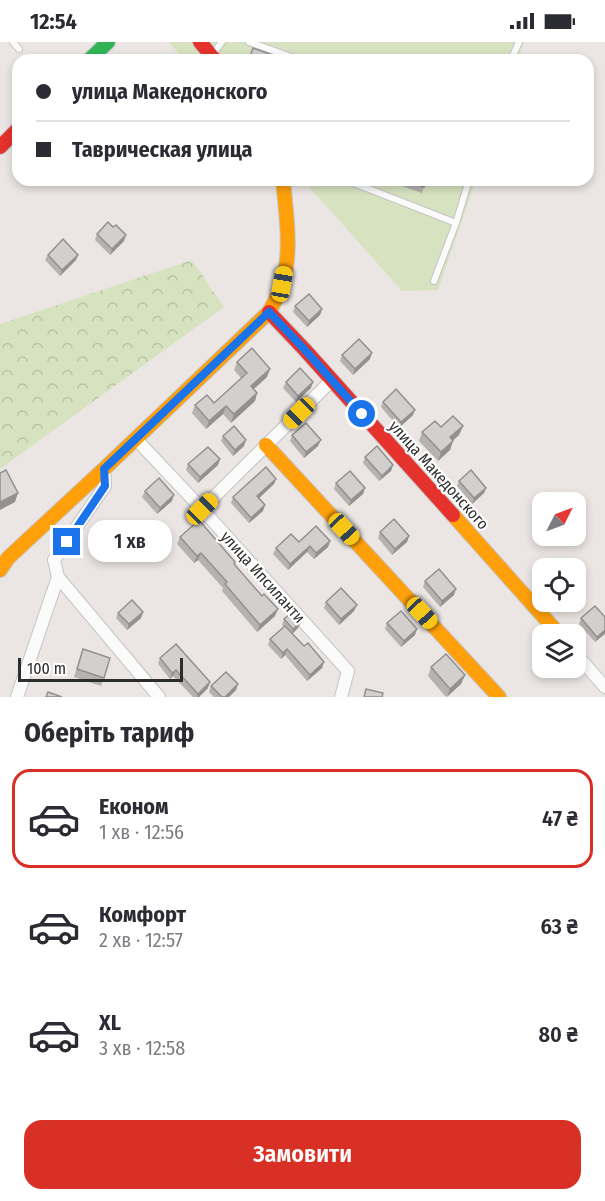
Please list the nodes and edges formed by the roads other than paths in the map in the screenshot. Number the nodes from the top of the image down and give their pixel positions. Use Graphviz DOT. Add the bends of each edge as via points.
graph roads {
  1 [pos="13,42"];
  2 [pos="108,42"];
  3 [pos="200,42"];
  4 [pos="249,42"];
  5 [pos="19,49"];
  6 [pos="95,54"];
  7 [pos="210,54"];
  8 [pos="283,54"];
  9 [pos="12,135"];
  10 [pos="0,147"];
  11 [pos="284,186"];
  12 [pos="361,186"];
  13 [pos="467,186"];
  14 [pos="456,223"];
  15 [pos="434,281"];
  16 [pos="269,312"];
  17 [pos="332,380"];
  18 [pos="135,438"];
  19 [pos="266,446"];
  20 [pos="104,469"];
  21 [pos="202,509"];
  22 [pos="0,570"];
  23 [pos="58,577"];
  24 [pos="550,624"];
  25 [pos="586,665"];
  26 [pos="605,687"];
  27 [pos="17,697"];
  28 [pos="159,697"];
  29 [pos="341,697"];
  30 [pos="499,697"];
  1 -- 5 [label="lane"];
  2 -- 6 [label="street"];
  3 -- 7 [label="street"];
  4 -- 8 [label="lane"];
  9 -- 10 [label="street"];
  11 -- 16 [label="street" via="287,255 282,284"];
  12 -- 14 [label="lane"];
  13 -- 14 [label="lane"];
  14 -- 15 [label="lane"];
  16 -- 17 [label="street, улица Македонского"];
  16 -- 18 [label="street"];
  17 -- 19 [label="street"];
  17 -- 24 [label="street, улица Македонского"];
  18 -- 20 [label="street"];
  18 -- 21 [label="street, улица Ипсиланти"];
  19 -- 21 [label="street"];
  19 -- 30 [label="street"];
  20 -- 22 [label="street" via="8,558"];
  20 -- 23 [label="street" via="105,486 54,560"];
  21 -- 29 [label="street, улица Ипсиланти" via="348,671"];
  23 -- 27 [label="street"];
  23 -- 28 [label="street"];
  25 -- 26 [label="street"];
}
